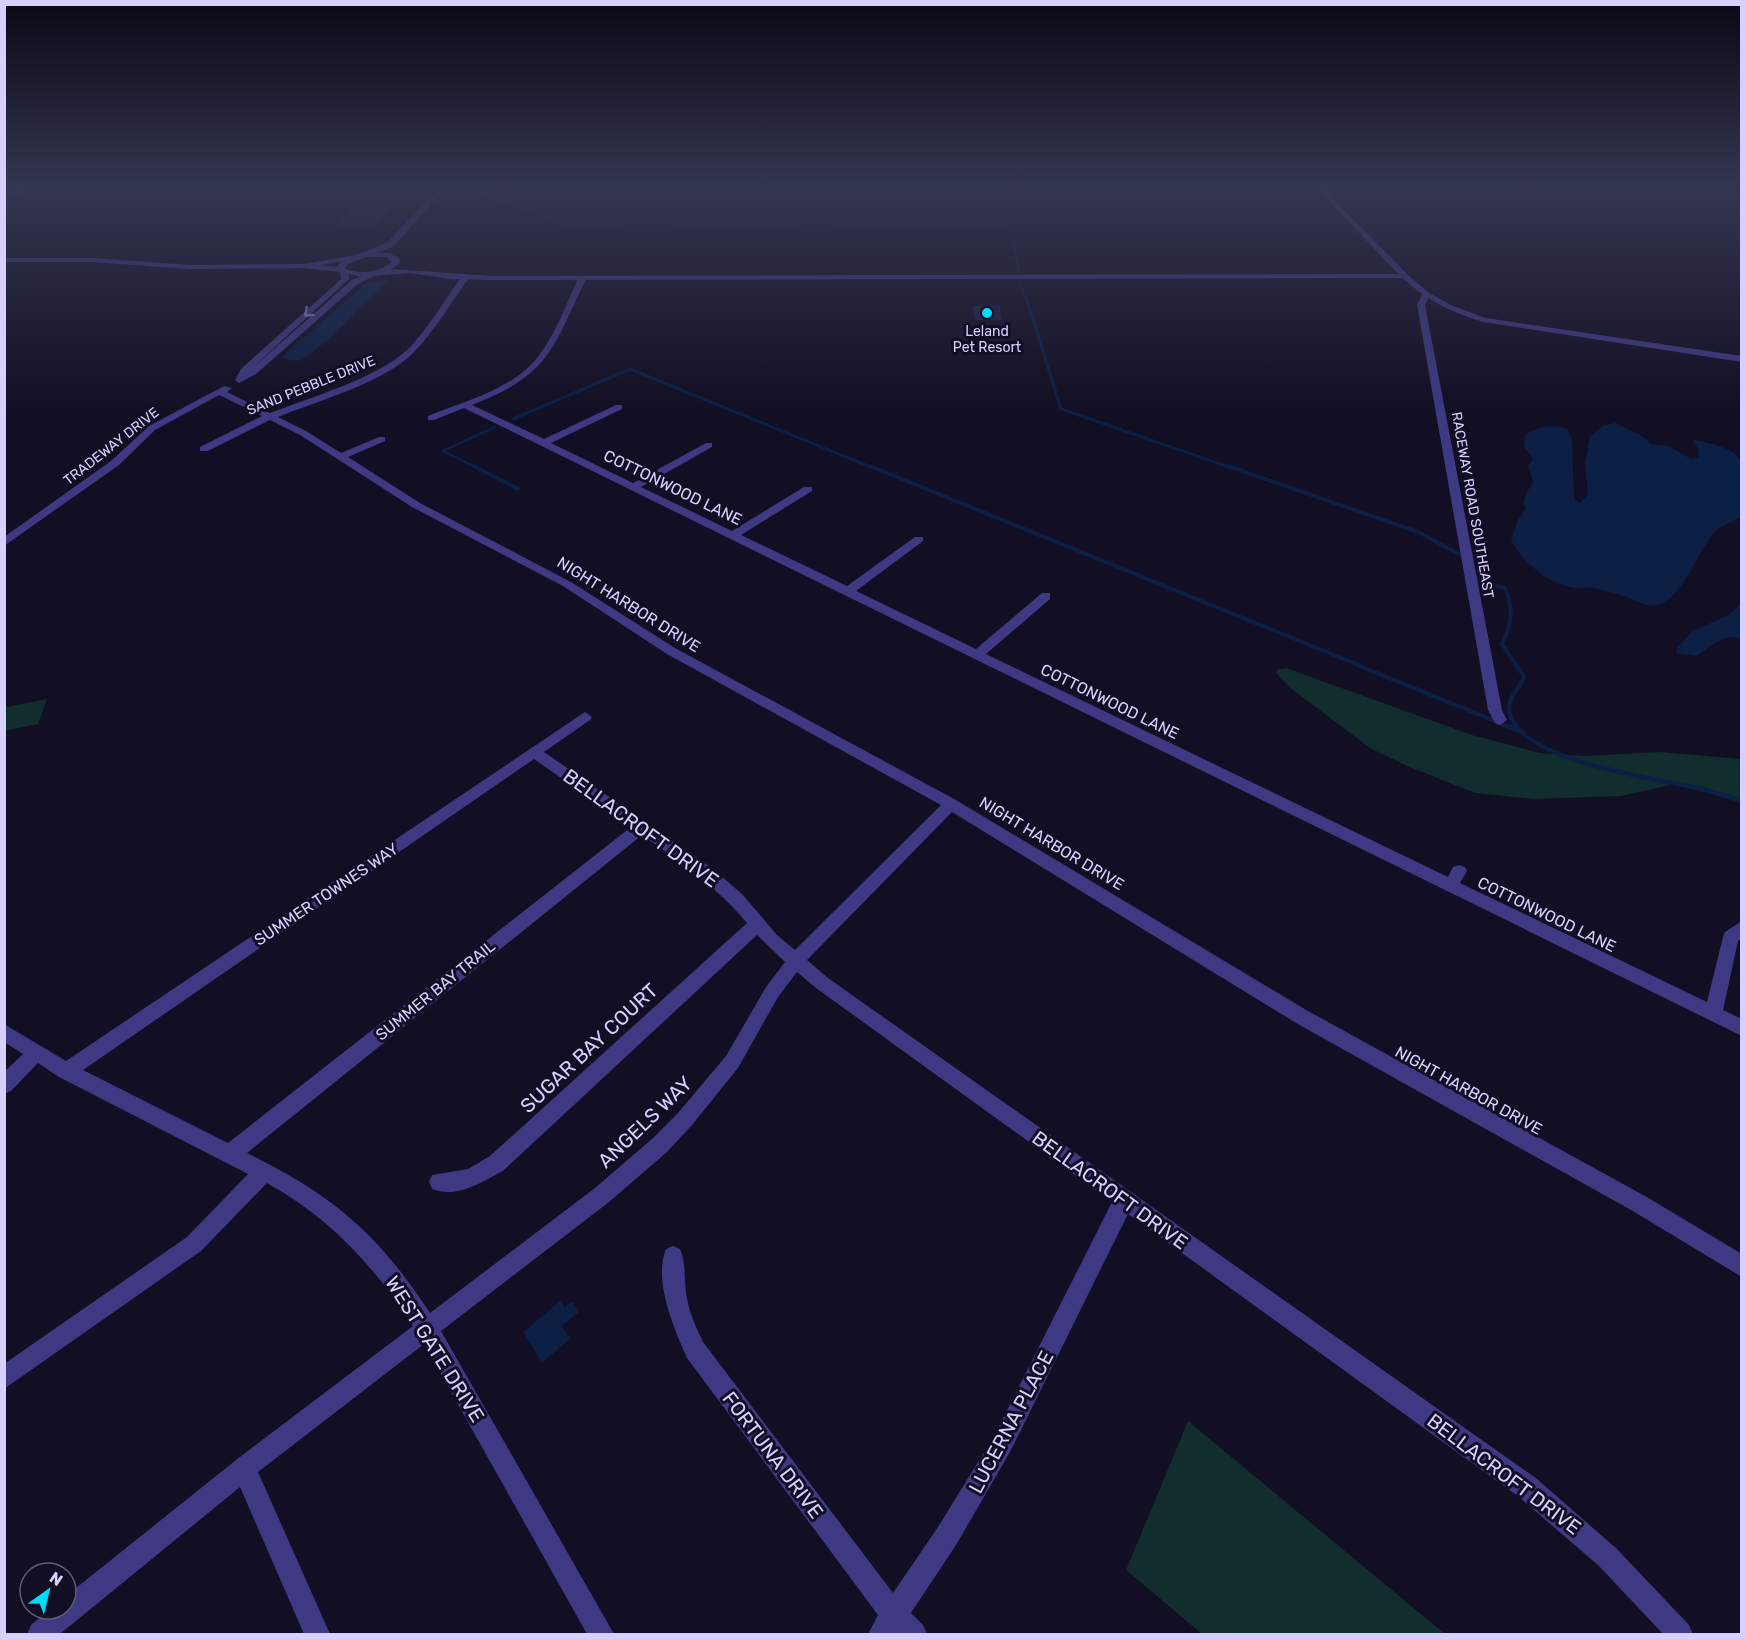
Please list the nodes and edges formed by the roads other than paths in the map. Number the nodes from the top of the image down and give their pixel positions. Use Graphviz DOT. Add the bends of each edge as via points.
graph roads {
  1 [pos="140,263"];
  2 [pos="318,263"];
  3 [pos="344,263"];
  4 [pos="393,263"];
  5 [pos="404,263"];
  6 [pos="1392,263"];
  7 [pos="304,266"];
  8 [pos="343,270"];
  9 [pos="375,272"];
  10 [pos="424,273"];
  11 [pos="1404,276"];
  12 [pos="465,278"];
  13 [pos="582,279"];
  14 [pos="1426,295"];
  15 [pos="1742,359"];
  16 [pos="239,380"];
  17 [pos="220,392"];
  18 [pos="463,404"];
  19 [pos="619,407"];
  20 [pos="270,416"];
  21 [pos="431,418"];
  22 [pos="382,439"];
  23 [pos="544,443"];
  24 [pos="709,445"];
  25 [pos="204,449"];
  26 [pos="340,457"];
  27 [pos="633,487"];
  28 [pos="808,489"];
  29 [pos="734,535"];
  30 [pos="919,539"];
  31 [pos="4,543"];
  32 [pos="848,591"];
  33 [pos="1046,596"];
  34 [pos="978,654"];
  35 [pos="585,717"];
  36 [pos="1500,720"];
  37 [pos="534,752"];
  38 [pos="951,804"];
  39 [pos="641,827"];
  40 [pos="757,924"];
  41 [pos="1742,928"];
  42 [pos="795,962"];
  43 [pos="1713,1014"];
  44 [pos="1742,1028"];
  45 [pos="4,1032"];
  46 [pos="36,1053"];
  47 [pos="66,1071"];
  48 [pos="4,1085"];
  49 [pos="230,1154"];
  50 [pos="265,1171"];
  51 [pos="439,1182"];
  52 [pos="1124,1200"];
  53 [pos="673,1256"];
  54 [pos="1742,1267"];
  55 [pos="428,1330"];
  56 [pos="4,1378"];
  57 [pos="244,1468"];
  58 [pos="894,1614"];
  59 [pos="40,1635"];
  60 [pos="317,1635"];
  61 [pos="601,1635"];
  62 [pos="881,1635"];
  63 [pos="914,1635"];
  64 [pos="1680,1635"];
  1 -- 7 [label="street"];
  2 -- 7 [label="street"];
  3 -- 8 [label="street, TRADEWAY DRIVE"];
  4 -- 9 [label="street, TRADEWAY DRIVE"];
  5 -- 10 [label="street"];
  6 -- 11 [label="street"];
  7 -- 8 [label="street"];
  8 -- 9 [label="street" via="356,274"];
  8 -- 16 [label="street, TRADEWAY DRIVE, one-way" via="345,279 341,284 255,360"];
  9 -- 10 [label="street"];
  9 -- 16 [label="street, TRADEWAY DRIVE" via="355,282"];
  10 -- 12 [label="street"];
  11 -- 13 [label="street"];
  11 -- 14 [label="street"];
  12 -- 13 [label="street"];
  12 -- 20 [label="street, SAND PEBBLE DRIVE" via="402,359 369,377"];
  13 -- 18 [label="street" via="536,365 508,384"];
  14 -- 15 [label="street" via="1459,311 1500,323"];
  14 -- 36 [label="street, RACEWAY ROAD SOUTHEAST" via="1421,305 1495,710"];
  16 -- 17 [label="street, TRADEWAY DRIVE"];
  17 -- 20 [label="street, NIGHT HARBOR DRIVE"];
  17 -- 31 [label="street, TRADEWAY DRIVE" via="152,428 115,463"];
  18 -- 21 [label="street"];
  18 -- 23 [label="street, COTTONWOOD LANE"];
  19 -- 23 [label="street"];
  20 -- 25 [label="street, SAND PEBBLE DRIVE"];
  20 -- 26 [label="street, NIGHT HARBOR DRIVE"];
  22 -- 26 [label="street"];
  23 -- 27 [label="street, COTTONWOOD LANE"];
  24 -- 27 [label="street"];
  26 -- 38 [label="street, NIGHT HARBOR DRIVE" via="416,505 567,584 695,665"];
  27 -- 29 [label="street, COTTONWOOD LANE"];
  28 -- 29 [label="street"];
  29 -- 32 [label="street, COTTONWOOD LANE"];
  30 -- 32 [label="street"];
  32 -- 34 [label="street, COTTONWOOD LANE"];
  33 -- 34 [label="street"];
  34 -- 43 [label="street, COTTONWOOD LANE" via="1455,878"];
  35 -- 37 [label="street, SUMMER TOWNES WAY"];
  37 -- 39 [label="street, BELLACROFT DRIVE"];
  37 -- 47 [label="street, SUMMER TOWNES WAY"];
  38 -- 42 [label="street, ANGELS WAY"];
  38 -- 54 [label="street, NIGHT HARBOR DRIVE" via="1302,1017 1647,1209"];
  39 -- 40 [label="street, BELLACROFT DRIVE" via="722,886"];
  39 -- 49 [label="street, SUMMER BAY TRAIL"];
  40 -- 42 [label="street, BELLACROFT DRIVE"];
  40 -- 51 [label="street, SUGAR BAY COURT" via="497,1163 470,1179"];
  41 -- 43 [label="street" via="1731,937"];
  42 -- 52 [label="street, BELLACROFT DRIVE"];
  42 -- 55 [label="street, ANGELS WAY" via="772,992 732,1062 686,1119 602,1195"];
  43 -- 44 [label="street, COTTONWOOD LANE"];
  45 -- 46 [label="street, WEST GATE DRIVE"];
  46 -- 47 [label="street, WEST GATE DRIVE"];
  46 -- 48 [label="street"];
  47 -- 49 [label="street, WEST GATE DRIVE"];
  49 -- 50 [label="street, WEST GATE DRIVE"];
  50 -- 55 [label="street, WEST GATE DRIVE" via="310,1198 363,1242"];
  50 -- 56 [label="street" via="194,1244"];
  52 -- 58 [label="street, LUCERNA PLACE" via="1002,1444 953,1527"];
  52 -- 64 [label="street, BELLACROFT DRIVE" via="1528,1488 1624,1572"];
  53 -- 58 [label="street, FORTUNA DRIVE" via="680,1318 695,1350"];
  55 -- 57 [label="street, ANGELS WAY"];
  55 -- 61 [label="street, WEST GATE DRIVE"];
  57 -- 59 [label="street, ANGELS WAY"];
  57 -- 60 [label="street"];
  58 -- 62 [label="street, LUCERNA PLACE"];
  58 -- 63 [label="street, FORTUNA DRIVE"];
}
